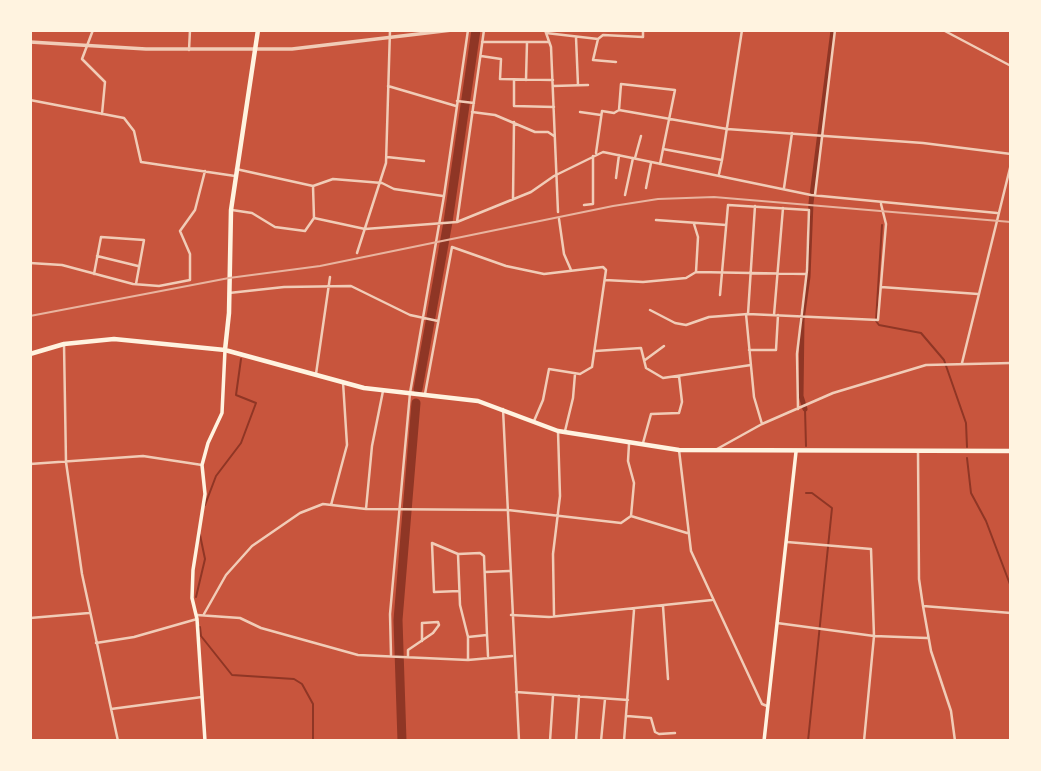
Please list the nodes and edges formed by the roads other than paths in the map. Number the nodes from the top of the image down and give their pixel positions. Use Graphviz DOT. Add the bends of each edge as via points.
graph roads {
  1 [pos="93,30"];
  2 [pos="191,30"];
  3 [pos="258,30"];
  4 [pos="390,30"];
  5 [pos="452,30"];
  6 [pos="468,30"];
  7 [pos="484,30"];
  8 [pos="611,30"];
  9 [pos="643,30"];
  10 [pos="742,30"];
  11 [pos="835,30"];
  12 [pos="943,30"];
  13 [pos="421,32"];
  14 [pos="546,32"];
  15 [pos="610,36"];
  16 [pos="390,37"];
  17 [pos="576,37"];
  18 [pos="598,39"];
  19 [pos="30,42"];
  20 [pos="482,42"];
  21 [pos="527,42"];
  22 [pos="550,42"];
  23 [pos="85,46"];
  24 [pos="189,50"];
  25 [pos="255,50"];
  26 [pos="481,56"];
  27 [pos="616,62"];
  28 [pos="1011,66"];
  29 [pos="514,80"];
  30 [pos="526,80"];
  31 [pos="553,80"];
  32 [pos="578,85"];
  33 [pos="589,85"];
  34 [pos="388,86"];
  35 [pos="553,86"];
  36 [pos="30,100"];
  37 [pos="457,101"];
  38 [pos="474,103"];
  39 [pos="456,106"];
  40 [pos="554,107"];
  41 [pos="619,110"];
  42 [pos="472,111"];
  43 [pos="580,111"];
  44 [pos="102,114"];
  45 [pos="601,115"];
  46 [pos="669,119"];
  47 [pos="514,122"];
  48 [pos="727,128"];
  49 [pos="792,133"];
  50 [pos="820,135"];
  51 [pos="554,136"];
  52 [pos="640,136"];
  53 [pos="663,149"];
  54 [pos="1011,154"];
  55 [pos="594,155"];
  56 [pos="619,155"];
  57 [pos="387,157"];
  58 [pos="634,158"];
  59 [pos="722,160"];
  60 [pos="424,161"];
  61 [pos="651,162"];
  62 [pos="660,164"];
  63 [pos="1011,164"];
  64 [pos="236,169"];
  65 [pos="205,172"];
  66 [pos="235,176"];
  67 [pos="554,176"];
  68 [pos="719,176"];
  69 [pos="616,178"];
  70 [pos="382,183"];
  71 [pos="313,186"];
  72 [pos="646,188"];
  73 [pos="784,188"];
  74 [pos="625,195"];
  75 [pos="813,195"];
  76 [pos="444,196"];
  77 [pos="513,200"];
  78 [pos="881,204"];
  79 [pos="584,205"];
  80 [pos="755,206"];
  81 [pos="783,208"];
  82 [pos="231,210"];
  83 [pos="558,212"];
  84 [pos="997,213"];
  85 [pos="314,218"];
  86 [pos="559,219"];
  87 [pos="656,220"];
  88 [pos="440,222"];
  89 [pos="456,222"];
  90 [pos="693,223"];
  91 [pos="726,225"];
  92 [pos="365,229"];
  93 [pos="357,253"];
  94 [pos="97,256"];
  95 [pos="30,263"];
  96 [pos="140,266"];
  97 [pos="571,270"];
  98 [pos="696,272"];
  99 [pos="722,272"];
  100 [pos="750,273"];
  101 [pos="94,274"];
  102 [pos="779,274"];
  103 [pos="806,274"];
  104 [pos="330,277"];
  105 [pos="605,280"];
  106 [pos="136,284"];
  107 [pos="330,286"];
  108 [pos="881,287"];
  109 [pos="229,293"];
  110 [pos="978,294"];
  111 [pos="720,295"];
  112 [pos="650,310"];
  113 [pos="747,314"];
  114 [pos="776,315"];
  115 [pos="800,316"];
  116 [pos="423,318"];
  117 [pos="438,321"];
  118 [pos="64,344"];
  119 [pos="664,346"];
  120 [pos="225,350"];
  121 [pos="749,350"];
  122 [pos="596,351"];
  123 [pos="30,354"];
  124 [pos="645,360"];
  125 [pos="962,363"];
  126 [pos="1011,363"];
  127 [pos="751,365"];
  128 [pos="575,374"];
  129 [pos="316,376"];
  130 [pos="679,376"];
  131 [pos="343,382"];
  132 [pos="383,391"];
  133 [pos="410,393"];
  134 [pos="425,394"];
  135 [pos="503,408"];
  136 [pos="798,409"];
  137 [pos="534,422"];
  138 [pos="762,424"];
  139 [pos="562,431"];
  140 [pos="629,444"];
  141 [pos="643,446"];
  142 [pos="679,450"];
  143 [pos="1011,451"];
  144 [pos="30,452"];
  145 [pos="715,452"];
  146 [pos="796,452"];
  147 [pos="918,452"];
  148 [pos="66,462"];
  149 [pos="30,464"];
  150 [pos="202,465"];
  151 [pos="331,505"];
  152 [pos="366,509"];
  153 [pos="400,509"];
  154 [pos="508,510"];
  155 [pos="556,515"];
  156 [pos="631,516"];
  157 [pos="687,533"];
  158 [pos="786,542"];
  159 [pos="458,554"];
  160 [pos="509,571"];
  161 [pos="485,572"];
  162 [pos="459,591"];
  163 [pos="712,600"];
  164 [pos="663,606"];
  165 [pos="923,606"];
  166 [pos="634,610"];
  167 [pos="89,613"];
  168 [pos="1011,613"];
  169 [pos="204,614"];
  170 [pos="511,615"];
  171 [pos="554,615"];
  172 [pos="196,617"];
  173 [pos="30,618"];
  174 [pos="777,623"];
  175 [pos="487,635"];
  176 [pos="468,636"];
  177 [pos="874,636"];
  178 [pos="927,638"];
  179 [pos="422,641"];
  180 [pos="96,643"];
  181 [pos="393,655"];
  182 [pos="407,656"];
  183 [pos="512,656"];
  184 [pos="488,658"];
  185 [pos="468,660"];
  186 [pos="668,679"];
  187 [pos="515,692"];
  188 [pos="553,694"];
  189 [pos="579,696"];
  190 [pos="203,697"];
  191 [pos="605,698"];
  192 [pos="628,701"];
  193 [pos="768,706"];
  194 [pos="111,709"];
  195 [pos="627,716"];
  196 [pos="675,733"];
  197 [pos="118,741"];
  198 [pos="205,741"];
  199 [pos="519,741"];
  200 [pos="550,741"];
  201 [pos="576,741"];
  202 [pos="601,741"];
  203 [pos="624,741"];
  204 [pos="764,741"];
  205 [pos="863,741"];
  206 [pos="955,741"];
  1 -- 23 [label="street"];
  2 -- 24 [label="street"];
  3 -- 25 [label="main road"];
  4 -- 16 [label="street"];
  5 -- 13 [label="street"];
  6 -- 37 [label="street"];
  7 -- 20 [label="street"];
  8 -- 15 [label="street"];
  9 -- 15 [label="street" via="643,37"];
  10 -- 48 [label="street"];
  11 -- 50 [label="street"];
  12 -- 28 [label="street"];
  13 -- 16 [label="street"];
  14 -- 17 [label="street"];
  14 -- 22 [label="street"];
  15 -- 18 [label="street"];
  16 -- 25 [label="street"];
  16 -- 34 [label="street"];
  17 -- 18 [label="street"];
  17 -- 32 [label="street"];
  18 -- 27 [label="street" via="593,60"];
  19 -- 23 [label="street"];
  20 -- 21 [label="street"];
  20 -- 26 [label="street"];
  21 -- 22 [label="street"];
  21 -- 30 [label="street"];
  22 -- 31 [label="street"];
  23 -- 24 [label="street"];
  23 -- 44 [label="street" via="82,59 106,82"];
  24 -- 25 [label="street"];
  25 -- 64 [label="main road"];
  26 -- 29 [label="street" via="501,59 500,79"];
  26 -- 38 [label="street"];
  29 -- 30 [label="street"];
  29 -- 40 [label="street" via="514,106"];
  30 -- 31 [label="street"];
  31 -- 35 [label="street"];
  32 -- 33 [label="street"];
  32 -- 35 [label="street"];
  34 -- 39 [label="street"];
  34 -- 57 [label="street"];
  35 -- 40 [label="street"];
  36 -- 44 [label="street"];
  37 -- 38 [label="street"];
  37 -- 39 [label="street"];
  38 -- 42 [label="street"];
  39 -- 76 [label="street"];
  40 -- 51 [label="street"];
  41 -- 45 [label="street" via="602,111"];
  41 -- 46 [label="street"];
  41 -- 46 [label="street" via="621,84 675,90"];
  42 -- 47 [label="street"];
  42 -- 89 [label="street"];
  43 -- 45 [label="street"];
  44 -- 65 [label="street" via="124,117 134,131 141,162"];
  45 -- 55 [label="street"];
  46 -- 48 [label="street"];
  46 -- 53 [label="street"];
  47 -- 51 [label="street"];
  47 -- 77 [label="street"];
  48 -- 49 [label="street"];
  48 -- 59 [label="street"];
  49 -- 50 [label="street"];
  49 -- 73 [label="street"];
  50 -- 54 [label="street"];
  50 -- 75 [label="street"];
  51 -- 67 [label="street"];
  52 -- 58 [label="street"];
  53 -- 59 [label="street"];
  53 -- 62 [label="street"];
  55 -- 56 [label="street"];
  55 -- 67 [label="street"];
  55 -- 79 [label="street" via="593,204"];
  56 -- 58 [label="street"];
  56 -- 69 [label="street"];
  57 -- 60 [label="street"];
  57 -- 70 [label="street"];
  58 -- 61 [label="street"];
  58 -- 74 [label="street"];
  59 -- 68 [label="street"];
  61 -- 62 [label="street"];
  61 -- 72 [label="street"];
  62 -- 68 [label="street"];
  63 -- 84 [label="street"];
  64 -- 66 [label="main road"];
  64 -- 71 [label="street"];
  65 -- 66 [label="street"];
  65 -- 106 [label="street" via="195,209 180,231 190,254 190,280 159,286"];
  66 -- 82 [label="main road"];
  67 -- 77 [label="street"];
  67 -- 83 [label="street"];
  68 -- 73 [label="street"];
  70 -- 71 [label="street" via="333,179"];
  70 -- 76 [label="street"];
  70 -- 92 [label="street"];
  71 -- 85 [label="street"];
  73 -- 75 [label="street"];
  75 -- 78 [label="street"];
  76 -- 88 [label="street"];
  77 -- 89 [label="street"];
  78 -- 84 [label="street"];
  78 -- 108 [label="street" via="886,224"];
  80 -- 81 [label="street"];
  80 -- 91 [label="street" via="728,205"];
  80 -- 100 [label="street"];
  81 -- 102 [label="street"];
  81 -- 103 [label="street" via="810,210"];
  82 -- 85 [label="street" via="252,213 275,228 303,231"];
  82 -- 109 [label="main road"];
  84 -- 110 [label="street"];
  85 -- 92 [label="street"];
  86 -- 97 [label="street"];
  87 -- 90 [label="street"];
  88 -- 89 [label="street"];
  88 -- 92 [label="street"];
  88 -- 116 [label="street"];
  90 -- 91 [label="street"];
  90 -- 98 [label="street" via="698,236"];
  91 -- 99 [label="street"];
  92 -- 93 [label="street"];
  94 -- 96 [label="street"];
  94 -- 96 [label="street" via="101,237 144,240"];
  94 -- 101 [label="street"];
  95 -- 101 [label="street"];
  96 -- 106 [label="street"];
  97 -- 105 [label="street" via="603,267"];
  97 -- 117 [label="street" via="524,271 452,247"];
  98 -- 99 [label="street"];
  98 -- 105 [label="street" via="686,278 643,282"];
  99 -- 100 [label="street"];
  99 -- 111 [label="street"];
  100 -- 102 [label="street"];
  100 -- 113 [label="street"];
  101 -- 106 [label="street"];
  102 -- 103 [label="street"];
  102 -- 114 [label="street"];
  103 -- 115 [label="street"];
  104 -- 107 [label="street"];
  105 -- 122 [label="street"];
  107 -- 109 [label="street"];
  107 -- 116 [label="street" via="351,286 396,310"];
  107 -- 129 [label="street"];
  108 -- 110 [label="street"];
  108 -- 115 [label="street" via="876,320"];
  109 -- 120 [label="main road"];
  110 -- 125 [label="street"];
  112 -- 113 [label="street" via="686,325 709,317"];
  113 -- 114 [label="street"];
  113 -- 121 [label="street"];
  114 -- 115 [label="street"];
  114 -- 121 [label="street" via="776,349"];
  115 -- 136 [label="street"];
  116 -- 117 [label="street"];
  116 -- 133 [label="street"];
  117 -- 134 [label="street"];
  118 -- 120 [label="main road" via="114,339"];
  118 -- 123 [label="main road"];
  118 -- 148 [label="street"];
  119 -- 124 [label="street"];
  120 -- 129 [label="main road"];
  120 -- 150 [label="main road" via="221,419"];
  121 -- 127 [label="street"];
  122 -- 124 [label="street" via="641,348"];
  122 -- 128 [label="street" via="590,371"];
  124 -- 130 [label="street" via="646,368 663,378"];
  125 -- 126 [label="street"];
  125 -- 136 [label="street" via="918,367"];
  127 -- 130 [label="street"];
  127 -- 138 [label="street"];
  128 -- 137 [label="street" via="549,369"];
  128 -- 139 [label="street"];
  129 -- 131 [label="main road"];
  130 -- 141 [label="street" via="679,413 651,414"];
  131 -- 132 [label="main road"];
  131 -- 151 [label="street" via="347,445"];
  132 -- 133 [label="main road"];
  132 -- 152 [label="street"];
  133 -- 134 [label="main road"];
  133 -- 153 [label="street"];
  134 -- 135 [label="main road"];
  135 -- 137 [label="main road"];
  135 -- 154 [label="street"];
  136 -- 138 [label="street"];
  137 -- 139 [label="main road"];
  138 -- 145 [label="street" via="723,443"];
  139 -- 140 [label="main road"];
  139 -- 155 [label="street"];
  140 -- 141 [label="main road"];
  140 -- 156 [label="street" via="634,483"];
  141 -- 142 [label="main road"];
  142 -- 145 [label="main road"];
  142 -- 157 [label="street"];
  143 -- 147 [label="main road"];
  144 -- 149 [label="street"];
  145 -- 146 [label="main road"];
  146 -- 147 [label="main road"];
  146 -- 158 [label="main road"];
  147 -- 165 [label="street"];
  148 -- 149 [label="street"];
  148 -- 150 [label="street" via="143,456"];
  148 -- 167 [label="street"];
  150 -- 172 [label="main road" via="205,494 192,570"];
  151 -- 152 [label="street"];
  151 -- 169 [label="street" via="309,508 251,546 226,575"];
  152 -- 153 [label="street"];
  153 -- 154 [label="street"];
  153 -- 181 [label="street" via="390,614"];
  154 -- 155 [label="street"];
  154 -- 160 [label="street"];
  155 -- 156 [label="street" via="621,523"];
  155 -- 171 [label="street"];
  156 -- 157 [label="street"];
  157 -- 163 [label="street"];
  158 -- 174 [label="main road"];
  158 -- 177 [label="street" via="871,549"];
  159 -- 161 [label="street" via="480,552"];
  159 -- 162 [label="street"];
  159 -- 162 [label="street" via="432,543 434,592"];
  160 -- 161 [label="street"];
  160 -- 170 [label="street"];
  161 -- 175 [label="street"];
  162 -- 176 [label="street"];
  163 -- 164 [label="street"];
  163 -- 193 [label="street" via="762,704"];
  164 -- 166 [label="street"];
  164 -- 186 [label="street"];
  165 -- 168 [label="street"];
  165 -- 178 [label="street"];
  166 -- 171 [label="street"];
  166 -- 192 [label="street"];
  167 -- 173 [label="street"];
  167 -- 180 [label="street"];
  169 -- 172 [label="street"];
  169 -- 181 [label="street" via="240,618 358,655"];
  170 -- 171 [label="street"];
  170 -- 183 [label="street"];
  172 -- 180 [label="street" via="134,637"];
  172 -- 190 [label="main road"];
  174 -- 177 [label="street"];
  174 -- 193 [label="main road"];
  175 -- 176 [label="street"];
  175 -- 184 [label="street"];
  176 -- 185 [label="street"];
  177 -- 178 [label="street"];
  177 -- 205 [label="street"];
  178 -- 206 [label="street" via="951,711"];
  179 -- 179 [label="street" via="433,633 438,622 422,623"];
  179 -- 182 [label="street" via="408,650"];
  180 -- 194 [label="street"];
  181 -- 182 [label="street"];
  182 -- 185 [label="street"];
  183 -- 184 [label="street"];
  183 -- 187 [label="street"];
  184 -- 185 [label="street"];
  187 -- 188 [label="street"];
  187 -- 199 [label="street"];
  188 -- 189 [label="street"];
  188 -- 200 [label="street"];
  189 -- 191 [label="street"];
  189 -- 201 [label="street"];
  190 -- 194 [label="street"];
  190 -- 198 [label="main road"];
  191 -- 192 [label="street"];
  191 -- 202 [label="street"];
  192 -- 195 [label="street"];
  193 -- 204 [label="main road"];
  194 -- 197 [label="street"];
  195 -- 196 [label="street" via="651,718 655,732"];
  195 -- 203 [label="street"];
}
